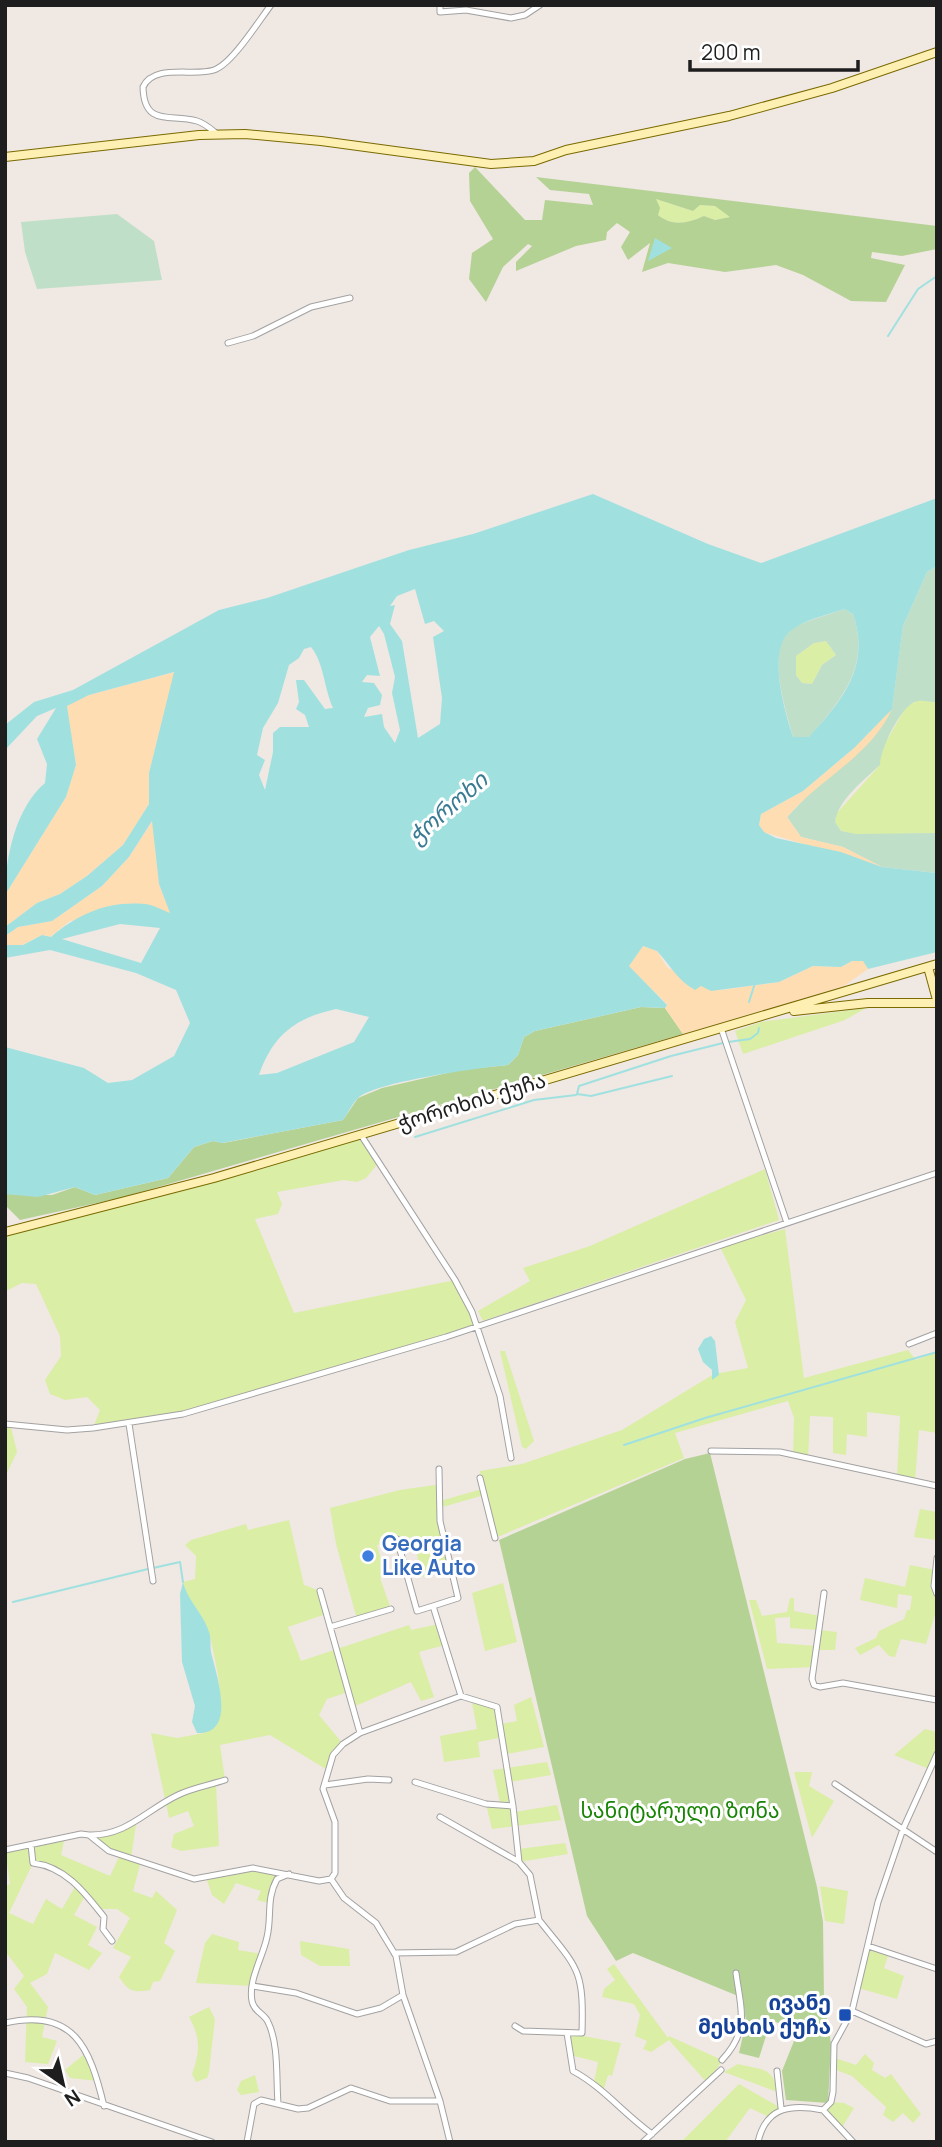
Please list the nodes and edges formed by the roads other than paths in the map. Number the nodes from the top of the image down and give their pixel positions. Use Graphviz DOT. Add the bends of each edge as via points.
graph roads {
  1 [pos="271,5"];
  2 [pos="440,5"];
  3 [pos="540,5"];
  4 [pos="937,52"];
  5 [pos="217,134"];
  6 [pos="5,157"];
  7 [pos="350,298"];
  8 [pos="228,344"];
  9 [pos="932,966"];
  10 [pos="937,1001"];
  11 [pos="756,1018"];
  12 [pos="721,1028"];
  13 [pos="361,1135"];
  14 [pos="937,1173"];
  15 [pos="787,1223"];
  16 [pos="5,1232"];
  17 [pos="477,1326"];
  18 [pos="937,1333"];
  19 [pos="909,1344"];
  20 [pos="5,1424"];
  21 [pos="130,1424"];
  22 [pos="711,1451"];
  23 [pos="511,1458"];
  24 [pos="439,1469"];
  25 [pos="480,1478"];
  26 [pos="937,1486"];
  27 [pos="495,1538"];
  28 [pos="397,1539"];
  29 [pos="937,1558"];
  30 [pos="153,1581"];
  31 [pos="320,1591"];
  32 [pos="824,1593"];
  33 [pos="937,1594"];
  34 [pos="433,1606"];
  35 [pos="391,1609"];
  36 [pos="330,1627"];
  37 [pos="461,1696"];
  38 [pos="937,1700"];
  39 [pos="360,1732"];
  40 [pos="937,1754"];
  41 [pos="225,1780"];
  42 [pos="388,1780"];
  43 [pos="415,1782"];
  44 [pos="835,1784"];
  45 [pos="325,1785"];
  46 [pos="513,1806"];
  47 [pos="440,1817"];
  48 [pos="903,1829"];
  49 [pos="89,1835"];
  50 [pos="31,1845"];
  51 [pos="5,1850"];
  52 [pos="937,1852"];
  53 [pos="519,1862"];
  54 [pos="289,1874"];
  55 [pos="331,1879"];
  56 [pos="539,1920"];
  57 [pos="112,1941"];
  58 [pos="868,1946"];
  59 [pos="394,1953"];
  60 [pos="937,1969"];
  61 [pos="736,1973"];
  62 [pos="253,1986"];
  63 [pos="403,1995"];
  64 [pos="852,2011"];
  65 [pos="5,2023"];
  66 [pos="515,2026"];
  67 [pos="567,2032"];
  68 [pos="937,2041"];
  69 [pos="722,2060"];
  70 [pos="722,2070"];
  71 [pos="777,2071"];
  72 [pos="5,2073"];
  73 [pos="440,2101"];
  74 [pos="278,2104"];
  75 [pos="104,2106"];
  76 [pos="781,2108"];
  77 [pos="823,2110"];
  78 [pos="652,2134"];
  79 [pos="212,2142"];
  80 [pos="247,2142"];
  81 [pos="450,2142"];
  82 [pos="643,2142"];
  83 [pos="758,2142"];
  84 [pos="853,2142"];
  1 -- 5 [label="street" via="224,65 202,73 167,73 150,78 143,87 143,100 160,118 198,121"];
  2 -- 3 [label="street" via="440,12 466,10 511,18"];
  4 -- 5 [label="street" via="832,88 729,116 566,150 534,161 491,164 321,141"];
  5 -- 6 [label="street"];
  7 -- 8 [label="street" via="311,307"];
  9 -- 10 [label="street"];
  9 -- 11 [label="street, ჭოროხის ქუჩა"];
  10 -- 11 [label="street" via="868,1003"];
  11 -- 12 [label="street, ჭოროხის ქუჩა"];
  12 -- 13 [label="street, ჭოროხის ქუჩა"];
  12 -- 15 [label="street"];
  13 -- 16 [label="street, ჭოროხის ქუჩა"];
  13 -- 17 [label="street" via="455,1280"];
  14 -- 15 [label="street"];
  15 -- 17 [label="street"];
  17 -- 21 [label="street" via="183,1413"];
  17 -- 23 [label="street" via="500,1396"];
  18 -- 19 [label="street"];
  20 -- 21 [label="street" via="67,1430"];
  21 -- 30 [label="street"];
  22 -- 26 [label="street" via="780,1452"];
  24 -- 34 [label="street" via="440,1521 458,1598"];
  25 -- 27 [label="street"];
  28 -- 34 [label="street" via="417,1611"];
  29 -- 33 [label="street"];
  31 -- 36 [label="street"];
  32 -- 38 [label="street" via="814,1685 843,1683"];
  34 -- 37 [label="street"];
  35 -- 36 [label="street"];
  36 -- 39 [label="street"];
  37 -- 39 [label="street"];
  37 -- 46 [label="street" via="497,1707"];
  39 -- 45 [label="street" via="333,1755"];
  40 -- 48 [label="street"];
  41 -- 49 [label="street" via="178,1795 119,1831"];
  42 -- 45 [label="street"];
  43 -- 46 [label="street" via="486,1804"];
  44 -- 48 [label="street"];
  45 -- 55 [label="street" via="323,1792 335,1822 335,1874"];
  46 -- 53 [label="street"];
  47 -- 53 [label="street"];
  48 -- 52 [label="street"];
  48 -- 58 [label="street"];
  49 -- 50 [label="street"];
  49 -- 54 [label="street" via="109,1851 194,1879 253,1868"];
  50 -- 51 [label="street"];
  50 -- 57 [label="street" via="33,1863 61,1872 86,1894 104,1917 103,1928"];
  53 -- 56 [label="street" via="530,1875"];
  54 -- 55 [label="street"];
  54 -- 62 [label="street" via="277,1879 272,1889 268,1935"];
  55 -- 59 [label="street" via="344,1898 376,1923"];
  56 -- 59 [label="street" via="515,1924 456,1952"];
  56 -- 67 [label="street" via="576,1966 582,1982 582,2033"];
  58 -- 60 [label="street"];
  58 -- 64 [label="street"];
  59 -- 63 [label="street"];
  61 -- 69 [label="street" via="743,2022 737,2044"];
  62 -- 63 [label="street" via="296,1993 357,2014 381,2008"];
  62 -- 74 [label="street" via="254,2009 267,2020 272,2035"];
  63 -- 73 [label="street"];
  64 -- 68 [label="street" via="926,2044"];
  64 -- 77 [label="street" via="834,2045 833,2092"];
  65 -- 75 [label="street" via="44,2018 79,2039 94,2065"];
  66 -- 67 [label="street" via="523,2031"];
  67 -- 78 [label="street" via="573,2071 594,2082 622,2112"];
  70 -- 78 [label="street"];
  71 -- 76 [label="street"];
  72 -- 75 [label="street"];
  73 -- 74 [label="street" via="390,2101 351,2088 308,2108"];
  73 -- 81 [label="street"];
  74 -- 80 [label="street" via="261,2099 254,2105"];
  75 -- 79 [label="street"];
  76 -- 77 [label="street"];
  76 -- 83 [label="street" via="769,2117"];
  77 -- 84 [label="street"];
  78 -- 82 [label="street"];
}
